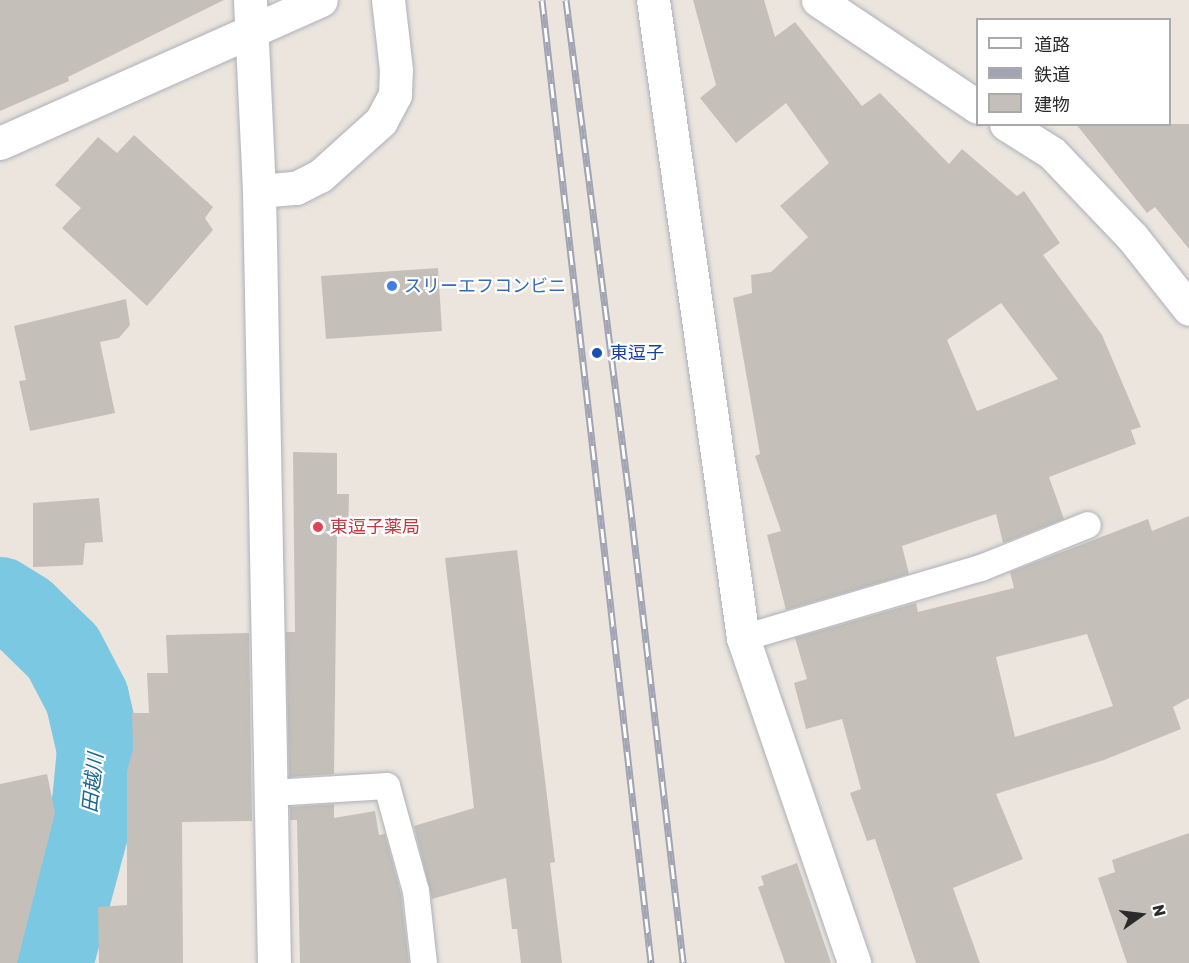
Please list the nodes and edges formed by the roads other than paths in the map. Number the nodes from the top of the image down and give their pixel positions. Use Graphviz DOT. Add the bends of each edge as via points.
graph roads {
  1 [pos="321,0"];
  2 [pos="388,0"];
  3 [pos="653,0"];
  4 [pos="818,0"];
  5 [pos="252,15"];
  6 [pos="976,105"];
  7 [pos="1009,126"];
  8 [pos="0,143"];
  9 [pos="259,191"];
  10 [pos="1189,309"];
  11 [pos="1088,525"];
  12 [pos="743,638"];
  13 [pos="273,793"];
  14 [pos="274,963"];
  15 [pos="424,963"];
  16 [pos="854,963"];
  1 -- 5 [label="street"];
  2 -- 9 [label="street" via="395,95 381,121 320,176 296,188"];
  3 -- 12 [label="street"];
  4 -- 6 [label="street"];
  5 -- 8 [label="street"];
  5 -- 9 [label="street"];
  7 -- 10 [label="street" via="1052,153 1133,238"];
  9 -- 13 [label="street"];
  11 -- 12 [label="lane" via="981,568"];
  12 -- 16 [label="street"];
  13 -- 14 [label="street"];
  13 -- 15 [label="lane" via="387,786 416,891"];
}
